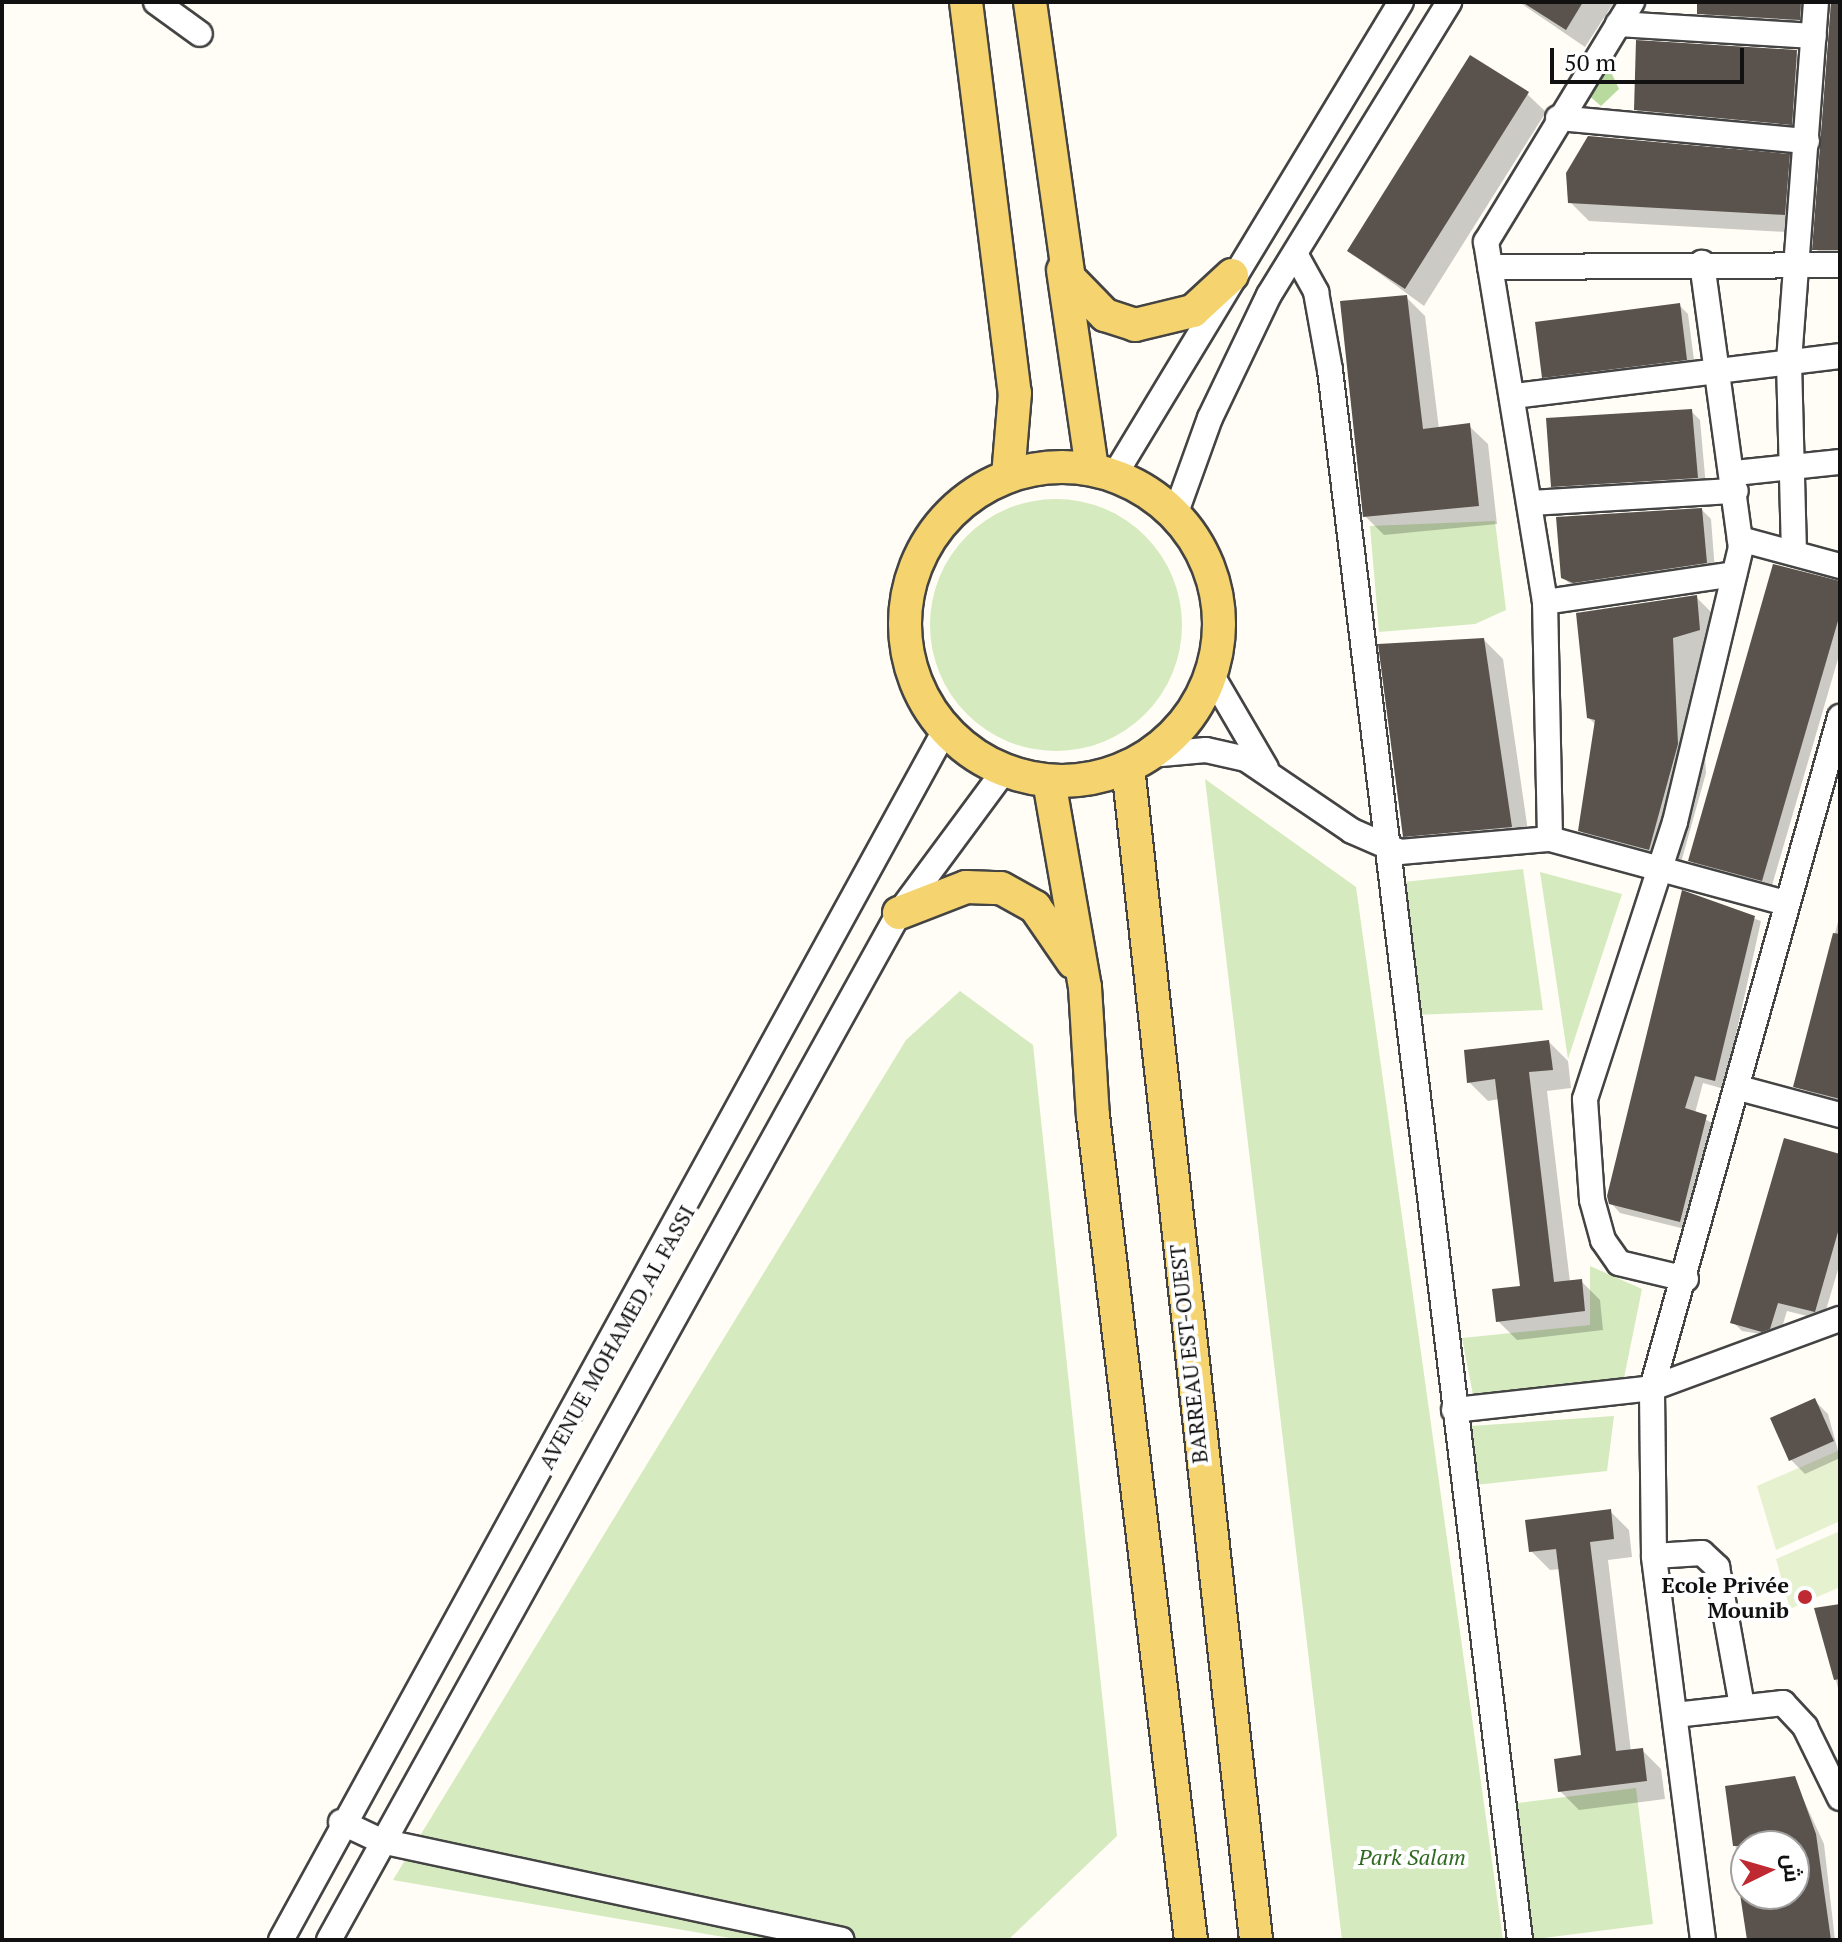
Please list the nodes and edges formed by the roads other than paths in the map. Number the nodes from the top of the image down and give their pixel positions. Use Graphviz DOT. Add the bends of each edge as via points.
graph roads {
  1 [pos="156,2"];
  2 [pos="966,2"];
  3 [pos="1030,2"];
  4 [pos="1401,2"];
  5 [pos="1449,2"];
  6 [pos="1632,2"];
  7 [pos="1816,2"];
  8 [pos="1618,24"];
  9 [pos="200,34"];
  10 [pos="1814,36"];
  11 [pos="1558,118"];
  12 [pos="1807,141"];
  13 [pos="1298,259"];
  14 [pos="1798,262"];
  15 [pos="1702,263"];
  16 [pos="1063,265"];
  17 [pos="1840,265"];
  18 [pos="1490,267"];
  19 [pos="1232,275"];
  20 [pos="1840,356"];
  21 [pos="1789,361"];
  22 [pos="1722,370"];
  23 [pos="1515,396"];
  24 [pos="1840,462"];
  25 [pos="1794,466"];
  26 [pos="1103,472"];
  27 [pos="1008,476"];
  28 [pos="1735,482"];
  29 [pos="1531,503"];
  30 [pos="1175,515"];
  31 [pos="1740,539"];
  32 [pos="1794,553"];
  33 [pos="1840,566"];
  34 [pos="1734,574"];
  35 [pos="1545,602"];
  36 [pos="1211,674"];
  37 [pos="1840,717"];
  38 [pos="945,730"];
  39 [pos="1836,752"];
  40 [pos="1139,761"];
  41 [pos="1267,770"];
  42 [pos="1004,771"];
  43 [pos="1049,781"];
  44 [pos="1550,839"];
  45 [pos="1390,845"];
  46 [pos="1662,867"];
  47 [pos="1786,903"];
  48 [pos="899,913"];
  49 [pos="1085,987"];
  50 [pos="1739,1088"];
  51 [pos="1840,1115"];
  52 [pos="1686,1279"];
  53 [pos="1840,1319"];
  54 [pos="1652,1388"];
  55 [pos="1454,1410"];
  56 [pos="1654,1556"];
  57 [pos="1742,1706"];
  58 [pos="1675,1715"];
  59 [pos="1840,1798"];
  60 [pos="341,1822"];
  61 [pos="381,1841"];
  62 [pos="281,1940"];
  63 [pos="329,1940"];
  64 [pos="841,1940"];
  65 [pos="1191,1940"];
  66 [pos="1256,1940"];
  67 [pos="1520,1940"];
  68 [pos="1703,1940"];
  1 -- 9 [label="street"];
  2 -- 27 [label="main road" via="1015,393"];
  3 -- 16 [label="main road"];
  4 -- 19 [label="street"];
  5 -- 13 [label="street"];
  6 -- 8 [label="street"];
  7 -- 10 [label="street"];
  8 -- 10 [label="street"];
  8 -- 11 [label="street"];
  10 -- 12 [label="street"];
  11 -- 12 [label="street"];
  11 -- 18 [label="street" via="1488,229"];
  12 -- 14 [label="street"];
  13 -- 30 [label="street" via="1269,295 1230,371"];
  13 -- 45 [label="street" via="1316,292 1330,370"];
  14 -- 15 [label="street"];
  14 -- 17 [label="street"];
  14 -- 21 [label="street"];
  15 -- 18 [label="street"];
  15 -- 22 [label="street"];
  16 -- 19 [label="main road" via="1093,306 1135,325 1193,311"];
  16 -- 26 [label="main road"];
  18 -- 23 [label="street"];
  19 -- 26 [label="street"];
  20 -- 21 [label="street"];
  21 -- 22 [label="street"];
  21 -- 25 [label="street"];
  22 -- 23 [label="street"];
  22 -- 28 [label="street"];
  23 -- 29 [label="street"];
  24 -- 25 [label="street"];
  25 -- 28 [label="street"];
  25 -- 32 [label="street"];
  26 -- 27 [label="main road"];
  26 -- 30 [label="main road"];
  27 -- 38 [label="main road" via="941,524 907,598 915,680"];
  28 -- 29 [label="street"];
  28 -- 31 [label="street"];
  29 -- 35 [label="street"];
  30 -- 36 [label="main road" via="1212,578 1219,626"];
  31 -- 32 [label="street"];
  31 -- 34 [label="street"];
  32 -- 33 [label="street"];
  34 -- 35 [label="street"];
  34 -- 46 [label="street"];
  35 -- 44 [label="street"];
  36 -- 40 [label="main road" via="1187,720"];
  36 -- 41 [label="street"];
  37 -- 39 [label="street"];
  38 -- 42 [label="main road"];
  38 -- 60 [label="street, AVENUE MOHAMED AL FASSI" via="537,1482"];
  39 -- 47 [label="street"];
  40 -- 41 [label="street" via="1206,750"];
  40 -- 43 [label="main road"];
  40 -- 66 [label="main road, BARREAU EST-OUEST"];
  41 -- 45 [label="street" via="1352,831"];
  42 -- 43 [label="main road"];
  42 -- 48 [label="street, AVENUE MOHAMED AL FASSI"];
  43 -- 49 [label="main road"];
  44 -- 45 [label="street" via="1431,853"];
  44 -- 46 [label="street"];
  45 -- 55 [label="street"];
  46 -- 47 [label="street"];
  46 -- 52 [label="street" via="1585,1099 1592,1200 1603,1240 1619,1263"];
  47 -- 50 [label="street"];
  48 -- 49 [label="main road" via="966,887 1009,891 1044,917"];
  48 -- 61 [label="street, AVENUE MOHAMED AL FASSI"];
  49 -- 65 [label="main road" via="1093,1116"];
  50 -- 51 [label="street"];
  50 -- 52 [label="street"];
  52 -- 54 [label="street"];
  53 -- 54 [label="street"];
  54 -- 55 [label="street"];
  54 -- 56 [label="street"];
  55 -- 67 [label="street"];
  56 -- 57 [label="street" via="1702,1553 1717,1567"];
  56 -- 58 [label="street"];
  57 -- 58 [label="street"];
  57 -- 59 [label="street" via="1783,1703 1792,1709"];
  58 -- 68 [label="street"];
  60 -- 61 [label="street"];
  60 -- 62 [label="street, AVENUE MOHAMED AL FASSI"];
  61 -- 63 [label="street, AVENUE MOHAMED AL FASSI"];
  61 -- 64 [label="street"];
}
